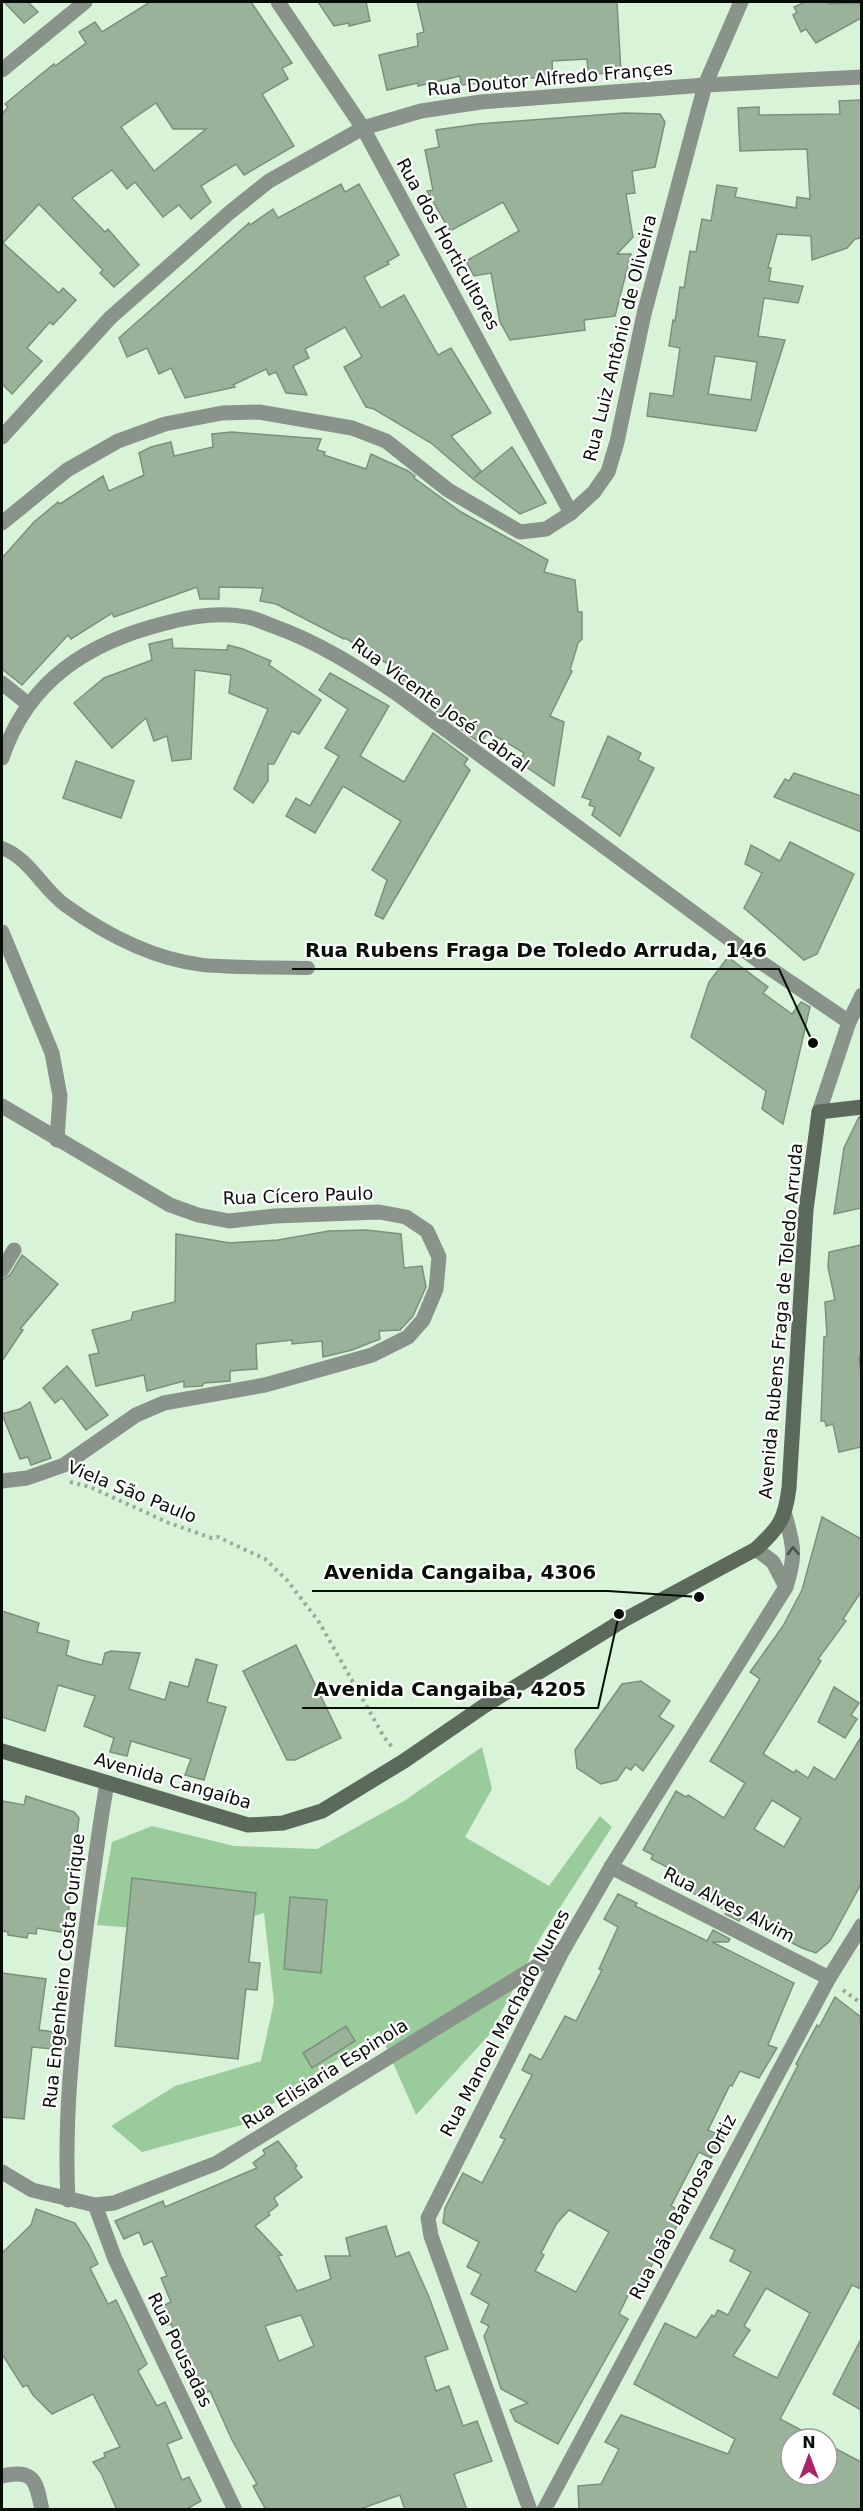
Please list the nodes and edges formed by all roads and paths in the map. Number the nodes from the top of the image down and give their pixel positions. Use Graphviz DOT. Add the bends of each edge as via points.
graph roads {
  1 [pos="85,2"];
  2 [pos="278,2"];
  3 [pos="741,2"];
  4 [pos="2,70"];
  5 [pos="861,77"];
  6 [pos="705,85"];
  7 [pos="363,128"];
  8 [pos="2,437"];
  9 [pos="571,513"];
  10 [pos="3,518"];
  11 [pos="2,683"];
  12 [pos="28,704"];
  13 [pos="2,758"];
  14 [pos="2,848"];
  15 [pos="2,932"];
  16 [pos="308,968"];
  17 [pos="861,995"];
  18 [pos="849,1022"];
  19 [pos="2,1106"];
  20 [pos="861,1107"];
  21 [pos="819,1112"];
  22 [pos="57,1140"];
  23 [pos="14,1250"];
  24 [pos="2,1270"];
  25 [pos="45,1471"];
  26 [pos="2,1480"];
  27 [pos="785,1515"];
  28 [pos="756,1549"];
  29 [pos="786,1587"];
  30 [pos="2,1751"];
  31 [pos="404,1761"];
  32 [pos="106,1784"];
  33 [pos="611,1867"];
  34 [pos="861,1925"];
  35 [pos="563,1950"];
  36 [pos="829,1978"];
  37 [pos="2,2172"];
  38 [pos="68,2200"];
  39 [pos="95,2205"];
  40 [pos="2,2476"];
  41 [pos="42,2510"];
  42 [pos="235,2510"];
  43 [pos="530,2510"];
  44 [pos="544,2510"];
  1 -- 4 [label="street"];
  2 -- 7 [label="street, Rua dos Horticultores"];
  3 -- 6 [label="street, Rua Luiz Antônio de Oliveira"];
  5 -- 6 [label="street, Rua Doutor Alfredo Françes"];
  6 -- 7 [label="street, Rua Doutor Alfredo Françes" via="481,102 421,111"];
  6 -- 9 [label="street, Rua Luiz Antônio de Oliveira" via="644,315 608,472 594,492"];
  7 -- 8 [label="street, Rua Doutor Alfredo Françes" via="269,181 229,213 110,318"];
  7 -- 9 [label="street, Rua dos Horticultores"];
  9 -- 10 [label="street, Rua Luiz Antônio de Oliveira" via="546,529 520,532 448,489 386,441 352,428 260,411 222,413 165,424 118,441 67,471"];
  11 -- 12 [label="street"];
  12 -- 13 [label="street, Rua Vicente José Cabral"];
  12 -- 18 [label="street, Rua Vicente José Cabral" via="65,668 90,651 134,631 197,615 248,617 292,633 340,656 396,693 759,961"];
  14 -- 16 [label="lane" via="12,851 53,896 108,933 138,947 201,965"];
  15 -- 22 [label="street" via="52,1053 60,1096"];
  17 -- 18 [label="street, Avenida Rubens Fraga de Toledo Arruda"];
  18 -- 21 [label="street, Avenida Rubens Fraga de Toledo Arruda"];
  19 -- 22 [label="street, Rua Cícero Paulo"];
  20 -- 21 [label="main road"];
  21 -- 27 [label="main road, Avenida Rubens Fraga de Toledo Arruda" via="806,1210"];
  22 -- 25 [label="street, Rua Cícero Paulo" via="170,1205 198,1215 229,1221 379,1212 406,1217 426,1231 439,1257 436,1289 423,1320 408,1337 372,1355 265,1385 164,1403 136,1415 64,1465"];
  23 -- 24 [label="street"];
  25 -- 26 [label="street, Rua Cícero Paulo" via="27,1478"];
  25 -- 31 [label="path, Viela São Paulo" via="265,1559 287,1580 319,1622 384,1737"];
  27 -- 28 [label="main road, Avenida Cangaíba"];
  29 -- 27 [label="street, Rua Manoel Machado Nunes, one-way" via="794,1564"];
  28 -- 29 [label="street" via="773,1562"];
  28 -- 31 [label="main road, Avenida Cangaíba" via="622,1621 484,1706"];
  29 -- 33 [label="street, Rua Manoel Machado Nunes"];
  30 -- 32 [label="main road, Avenida Cangaíba"];
  31 -- 32 [label="main road, Avenida Cangaíba" via="322,1811 283,1823 248,1825"];
  32 -- 38 [label="street, Rua Engenheiro Costa Ourique" via="72,2050 66,2158"];
  33 -- 35 [label="street, Rua Manoel Machado Nunes"];
  33 -- 36 [label="street, Rua Alves Alvim"];
  34 -- 36 [label="street, Rua João Barbosa Ortiz"];
  35 -- 39 [label="street, Rua Elisiaria Espinola" via="217,2163 114,2203"];
  35 -- 43 [label="street, Rua Manoel Machado Nunes" via="428,2218 431,2236"];
  36 -- 44 [label="street, Rua João Barbosa Ortiz"];
  37 -- 38 [label="street" via="32,2190"];
  38 -- 39 [label="street"];
  39 -- 42 [label="street, Rua Pousadas" via="115,2259"];
  40 -- 41 [label="street" via="17,2472 30,2476 37,2484"];
}
